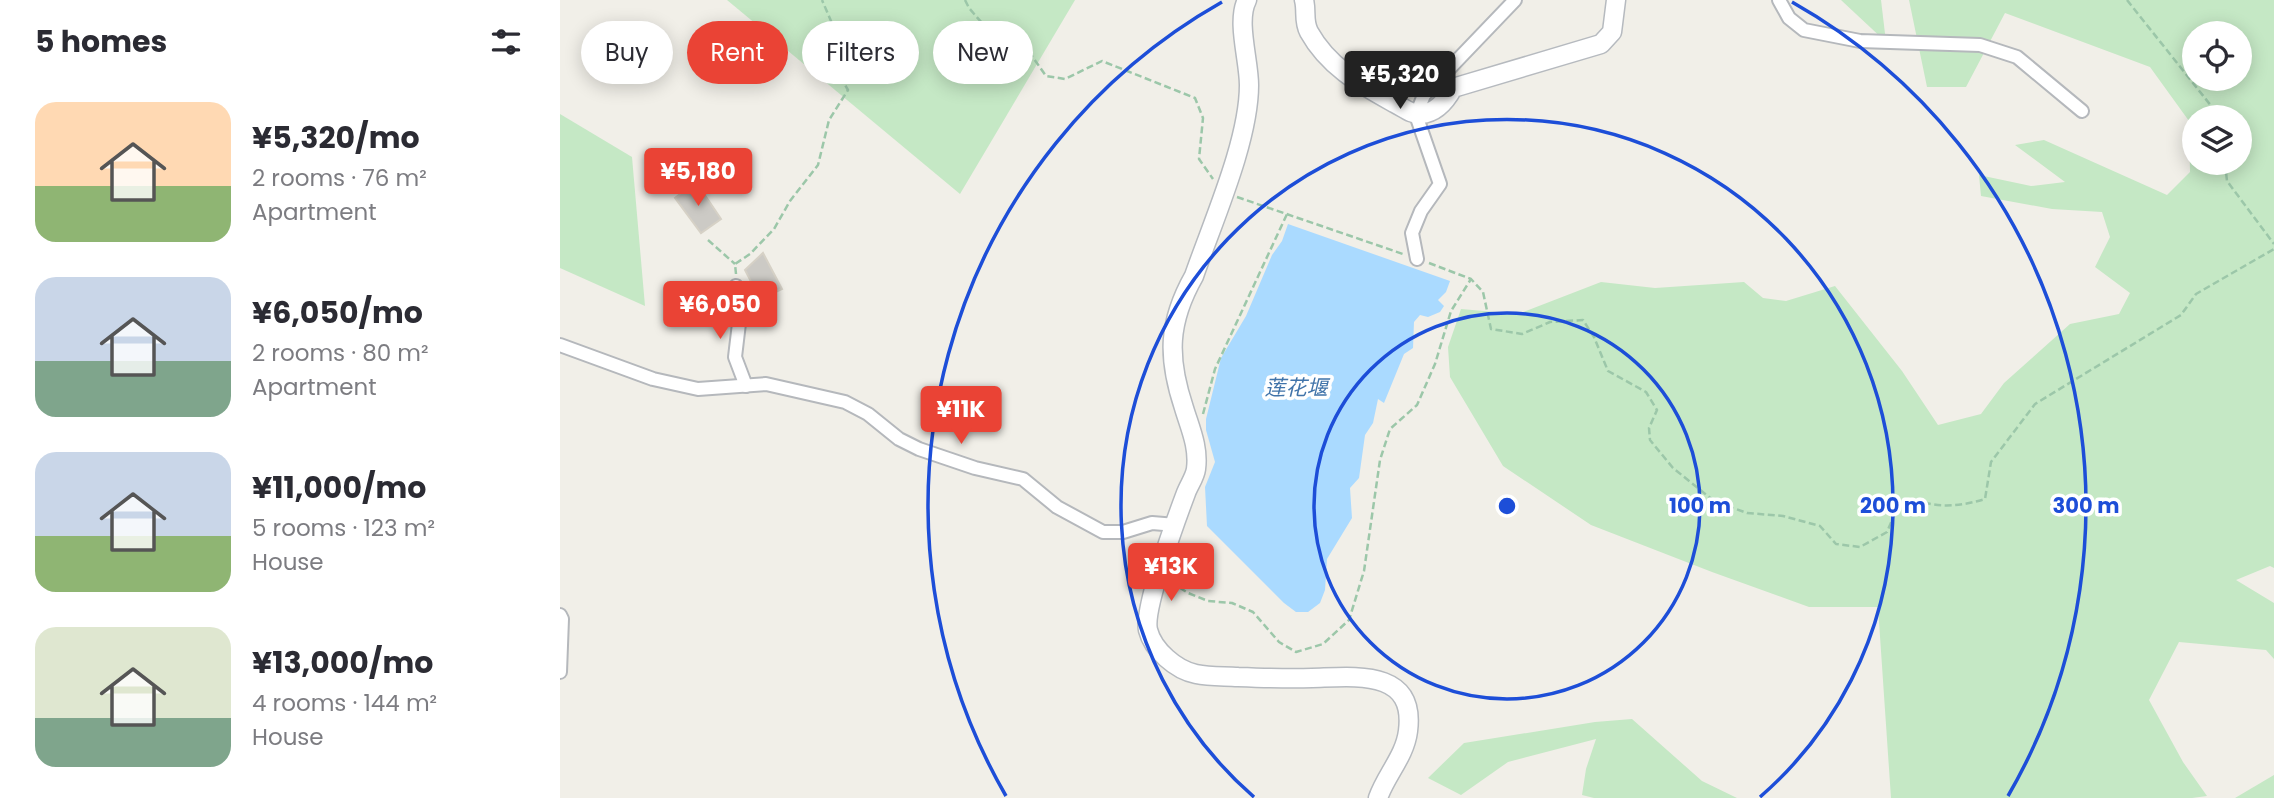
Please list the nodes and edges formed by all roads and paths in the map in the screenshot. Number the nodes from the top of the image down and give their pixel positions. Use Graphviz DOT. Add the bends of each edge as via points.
graph roads {
  1 [pos="822,0"];
  2 [pos="965,0"];
  3 [pos="1247,0"];
  4 [pos="1304,0"];
  5 [pos="1515,0"];
  6 [pos="1616,0"];
  7 [pos="1779,0"];
  8 [pos="2127,0"];
  9 [pos="2210,105"];
  10 [pos="2082,111"];
  11 [pos="1416,115"];
  12 [pos="2226,175"];
  13 [pos="1223,192"];
  14 [pos="1287,214"];
  15 [pos="708,240"];
  16 [pos="2274,247"];
  17 [pos="1417,259"];
  18 [pos="735,264"];
  19 [pos="1471,279"];
  20 [pos="736,286"];
  21 [pos="560,345"];
  22 [pos="746,386"];
  23 [pos="1197,446"];
  24 [pos="1176,525"];
  25 [pos="1159,575"];
  26 [pos="560,615"];
  27 [pos="560,673"];
  28 [pos="1378,798"];
  1 -- 18 [label="path" via="831,21 834,66 848,90 829,120 818,165 774,229"];
  2 -- 13 [label="path" via="995,37 1031,56 1046,76 1065,79 1102,61 1195,98 1203,118 1199,159"];
  3 -- 13 [label="street" via="1242,21 1249,86 1243,132"];
  4 -- 11 [label="street" via="1309,32 1330,59 1359,85"];
  5 -- 11 [label="street" via="1424,94"];
  6 -- 11 [label="street" via="1612,32 1601,44 1453,88 1445,102"];
  7 -- 10 [label="street" via="1789,18 1804,30 1860,41 1980,45 2017,57"];
  8 -- 9 [label="path"];
  11 -- 17 [label="street" via="1440,184 1412,233"];
  12 -- 16 [label="path"];
  13 -- 14 [label="path"];
  13 -- 23 [label="street" via="1172,334 1174,373"];
  14 -- 17 [label="path"];
  14 -- 23 [label="path" via="1215,369"];
  15 -- 18 [label="path"];
  16 -- 19 [label="path" via="2196,294 2181,315 2035,404 1991,462 1985,499 1963,506 1914,499 1898,506 1887,531 1860,547 1836,544 1820,526 1747,513 1714,500 1673,468 1650,440 1649,428 1657,411 1646,392 1608,371 1583,320 1550,322 1521,334 1491,329 1483,292"];
  17 -- 19 [label="path"];
  18 -- 20 [label="path"];
  19 -- 25 [label="path" via="1451,311 1417,405 1390,429 1380,460 1364,570 1349,620 1323,644 1296,652 1279,642 1253,612 1232,603 1208,601"];
  20 -- 22 [label="street" via="740,315 735,357"];
  21 -- 22 [label="street" via="653,379 698,389"];
  22 -- 24 [label="street" via="766,384 845,402 919,449 1023,479 1057,507 1103,532 1123,532 1152,523"];
  23 -- 24 [label="street" via="1196,471"];
  24 -- 25 [label="street"];
  25 -- 28 [label="street" via="1147,629 1172,663 1195,674 1219,676 1362,676 1389,683 1404,697 1408,730 1404,749"];
  26 -- 27 [label="street"];
}
